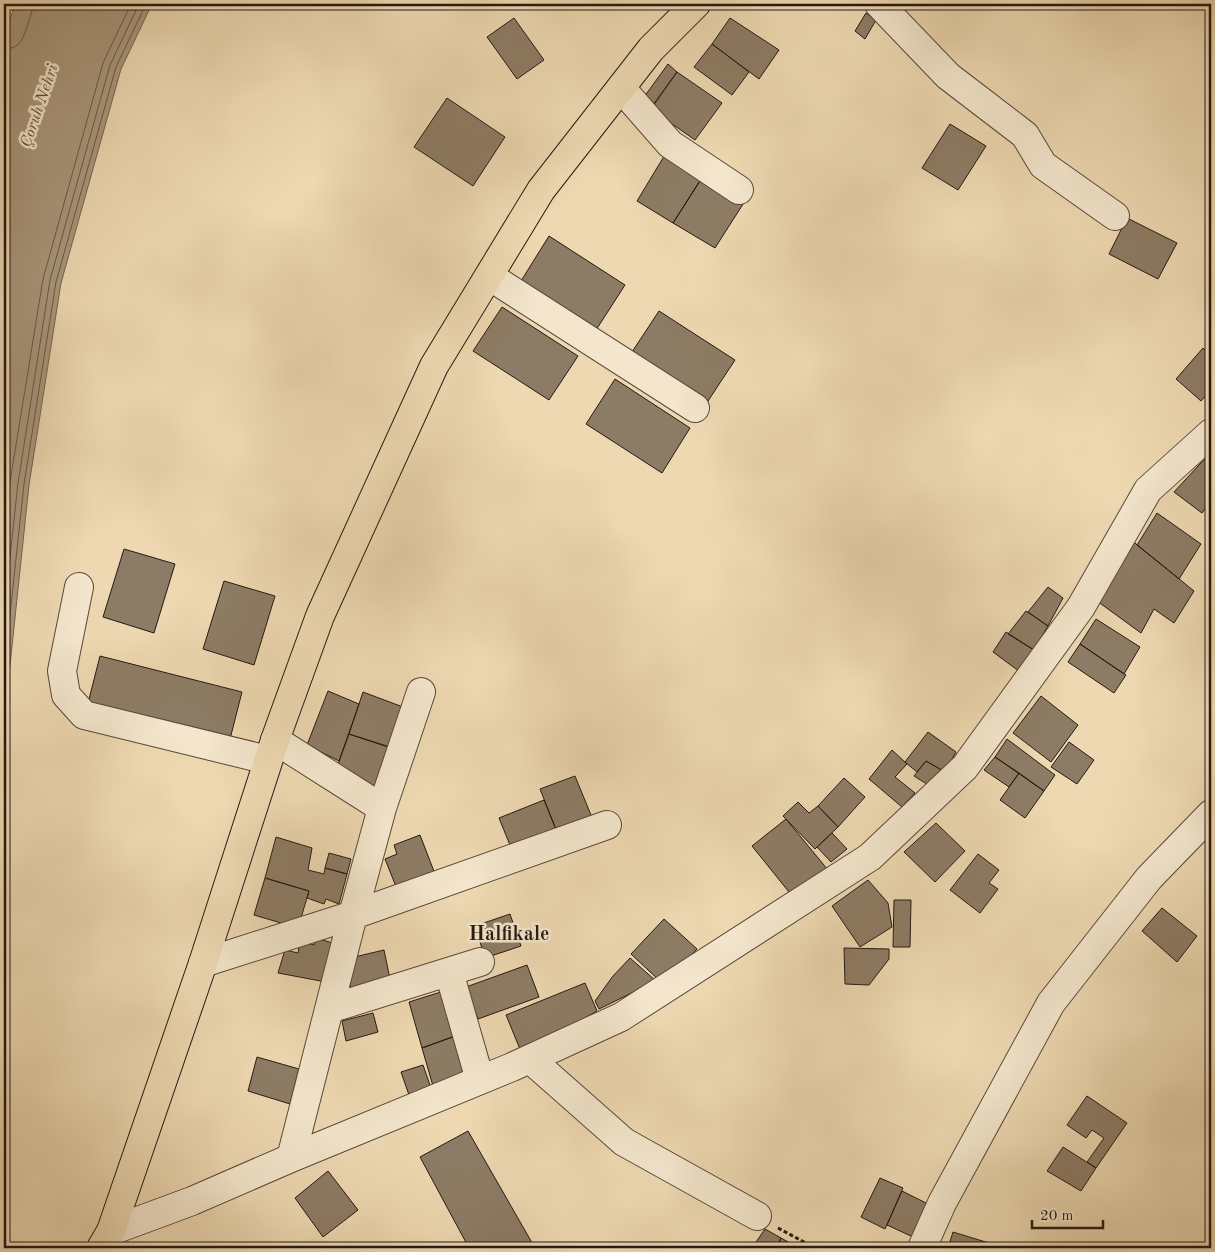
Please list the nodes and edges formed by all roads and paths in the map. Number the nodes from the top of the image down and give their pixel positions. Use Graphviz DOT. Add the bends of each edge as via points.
graph roads {
  1 [pos="696,4"];
  2 [pos="879,4"];
  3 [pos="621,88"];
  4 [pos="739,190"];
  5 [pos="1115,216"];
  6 [pos="489,276"];
  7 [pos="695,408"];
  8 [pos="1211,433"];
  9 [pos="79,587"];
  10 [pos="421,692"];
  11 [pos="271,750"];
  12 [pos="382,808"];
  13 [pos="1211,814"];
  14 [pos="607,824"];
  15 [pos="353,915"];
  16 [pos="203,962"];
  17 [pos="480,962"];
  18 [pos="449,972"];
  19 [pos="329,1009"];
  20 [pos="530,1059"];
  21 [pos="480,1080"];
  22 [pos="291,1158"];
  23 [pos="757,1216"];
  24 [pos="106,1240"];
  25 [pos="815,1248"];
  26 [pos="922,1248"];
  1 -- 3 [label="main road" via="651,49"];
  2 -- 5 [label="street" via="948,76 1025,135 1043,166"];
  3 -- 4 [label="street" via="670,144"];
  3 -- 6 [label="main road" via="541,190"];
  6 -- 7 [label="street"];
  6 -- 11 [label="main road" via="434,366 320,616"];
  8 -- 20 [label="street" via="1148,490 1080,607 965,767 870,857 621,1017"];
  9 -- 11 [label="street" via="62,671 66,695 84,715"];
  10 -- 12 [label="street"];
  11 -- 12 [label="street"];
  11 -- 16 [label="main road"];
  12 -- 15 [label="street"];
  13 -- 26 [label="street" via="1149,878 1050,1003 942,1203"];
  14 -- 15 [label="street"];
  15 -- 16 [label="street"];
  15 -- 19 [label="street"];
  16 -- 24 [label="main road"];
  17 -- 18 [label="street"];
  18 -- 19 [label="street"];
  18 -- 21 [label="street"];
  19 -- 22 [label="street"];
  20 -- 21 [label="street"];
  20 -- 23 [label="street" via="624,1142"];
  21 -- 22 [label="street"];
  22 -- 24 [label="street"];
  23 -- 25 [label="path"];
}
